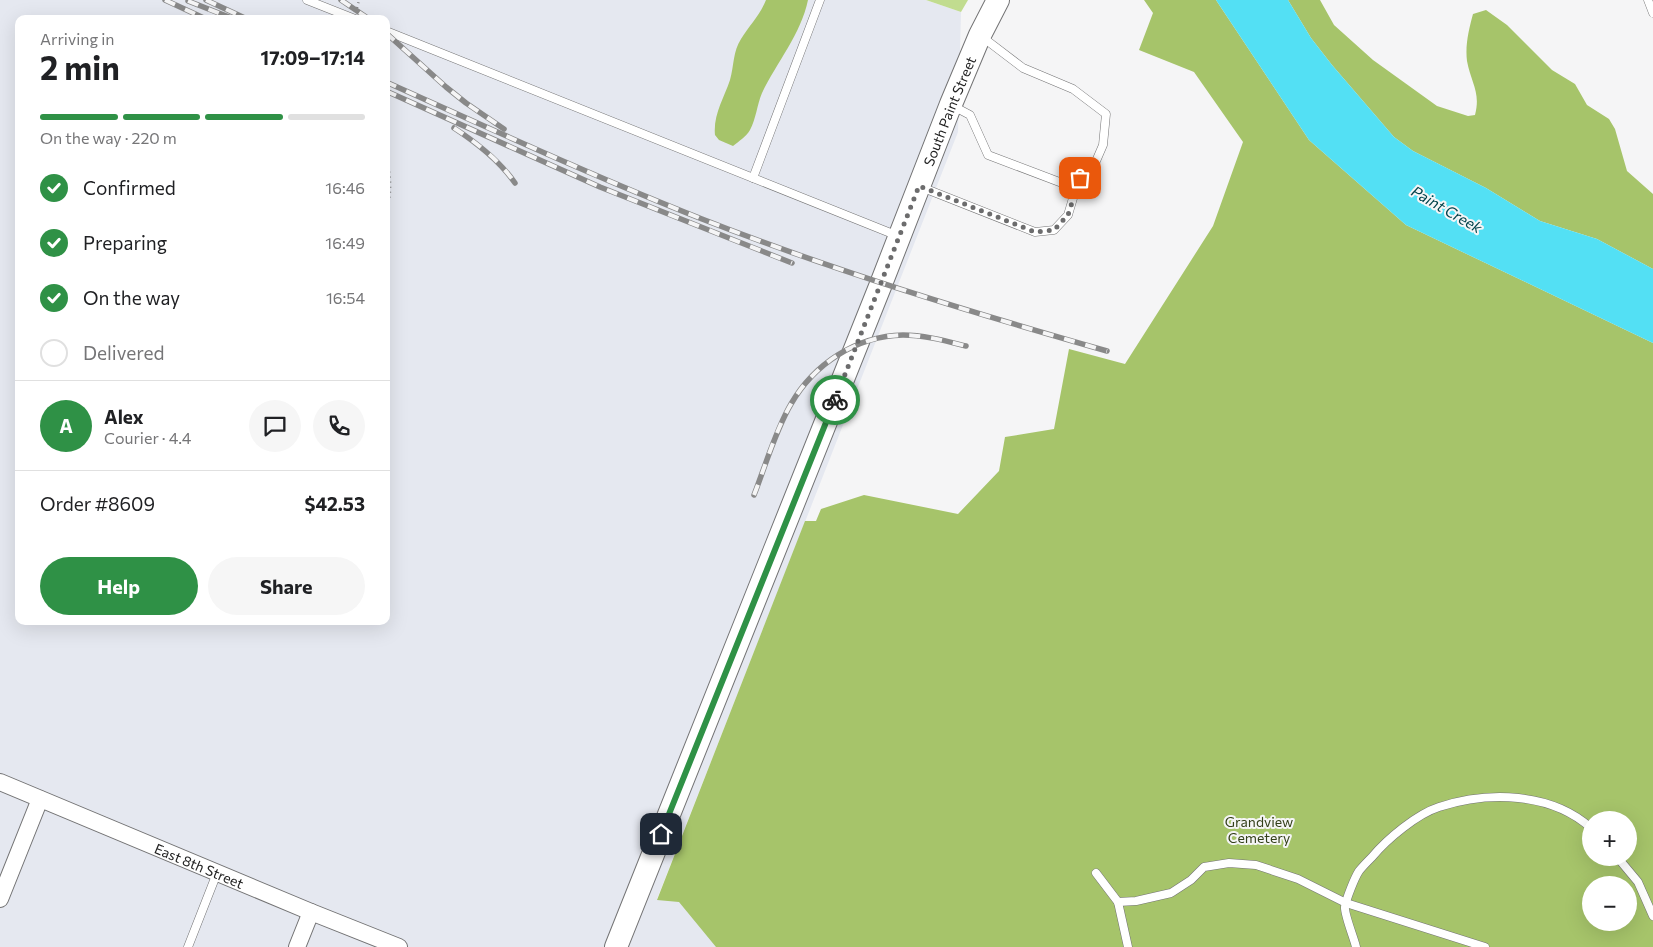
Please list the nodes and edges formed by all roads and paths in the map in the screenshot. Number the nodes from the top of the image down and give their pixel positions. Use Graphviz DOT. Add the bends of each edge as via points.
graph roads {
  1 [pos="307,0"];
  2 [pos="820,0"];
  3 [pos="998,0"];
  4 [pos="1648,0"];
  5 [pos="1653,13"];
  6 [pos="345,15"];
  7 [pos="390,33"];
  8 [pos="980,35"];
  9 [pos="951,104"];
  10 [pos="753,178"];
  11 [pos="1080,178"];
  12 [pos="919,186"];
  13 [pos="900,236"];
  14 [pos="0,782"];
  15 [pos="40,799"];
  16 [pos="1582,822"];
  17 [pos="1625,866"];
  18 [pos="218,873"];
  19 [pos="1096,873"];
  20 [pos="0,899"];
  21 [pos="1118,902"];
  22 [pos="1346,903"];
  23 [pos="311,912"];
  24 [pos="1653,916"];
  25 [pos="188,947"];
  26 [pos="297,947"];
  27 [pos="399,947"];
  28 [pos="616,947"];
  29 [pos="1128,947"];
  30 [pos="1356,947"];
  31 [pos="1485,947"];
  1 -- 6 [label="lane"];
  2 -- 10 [label="lane"];
  3 -- 8 [label="main road, South Paint Street"];
  4 -- 5 [label="lane"];
  7 -- 10 [label="lane"];
  8 -- 9 [label="main road, South Paint Street"];
  8 -- 11 [label="lane" via="1023,68 1073,89 1106,114 1103,145 1090,175"];
  9 -- 11 [label="lane" via="970,115 988,155 1062,183"];
  9 -- 12 [label="main road, South Paint Street"];
  10 -- 13 [label="lane"];
  11 -- 12 [label="lane" via="1068,215 1054,230 1035,232"];
  12 -- 13 [label="main road, South Paint Street"];
  13 -- 28 [label="main road, South Paint Street"];
  14 -- 15 [label="street, East 8th Street"];
  15 -- 18 [label="street, East 8th Street"];
  15 -- 20 [label="street"];
  16 -- 22 [label="lane" via="1543,802 1511,797 1478,798 1438,807 1383,844 1359,872"];
  17 -- 24 [label="lane" via="1638,882"];
  18 -- 23 [label="street, East 8th Street"];
  18 -- 25 [label="lane"];
  19 -- 21 [label="lane"];
  21 -- 22 [label="lane" via="1171,893 1204,867 1229,863 1256,865 1290,876"];
  21 -- 29 [label="lane"];
  22 -- 30 [label="lane"];
  22 -- 31 [label="lane"];
  23 -- 26 [label="street"];
  23 -- 27 [label="street, East 8th Street"];
}
